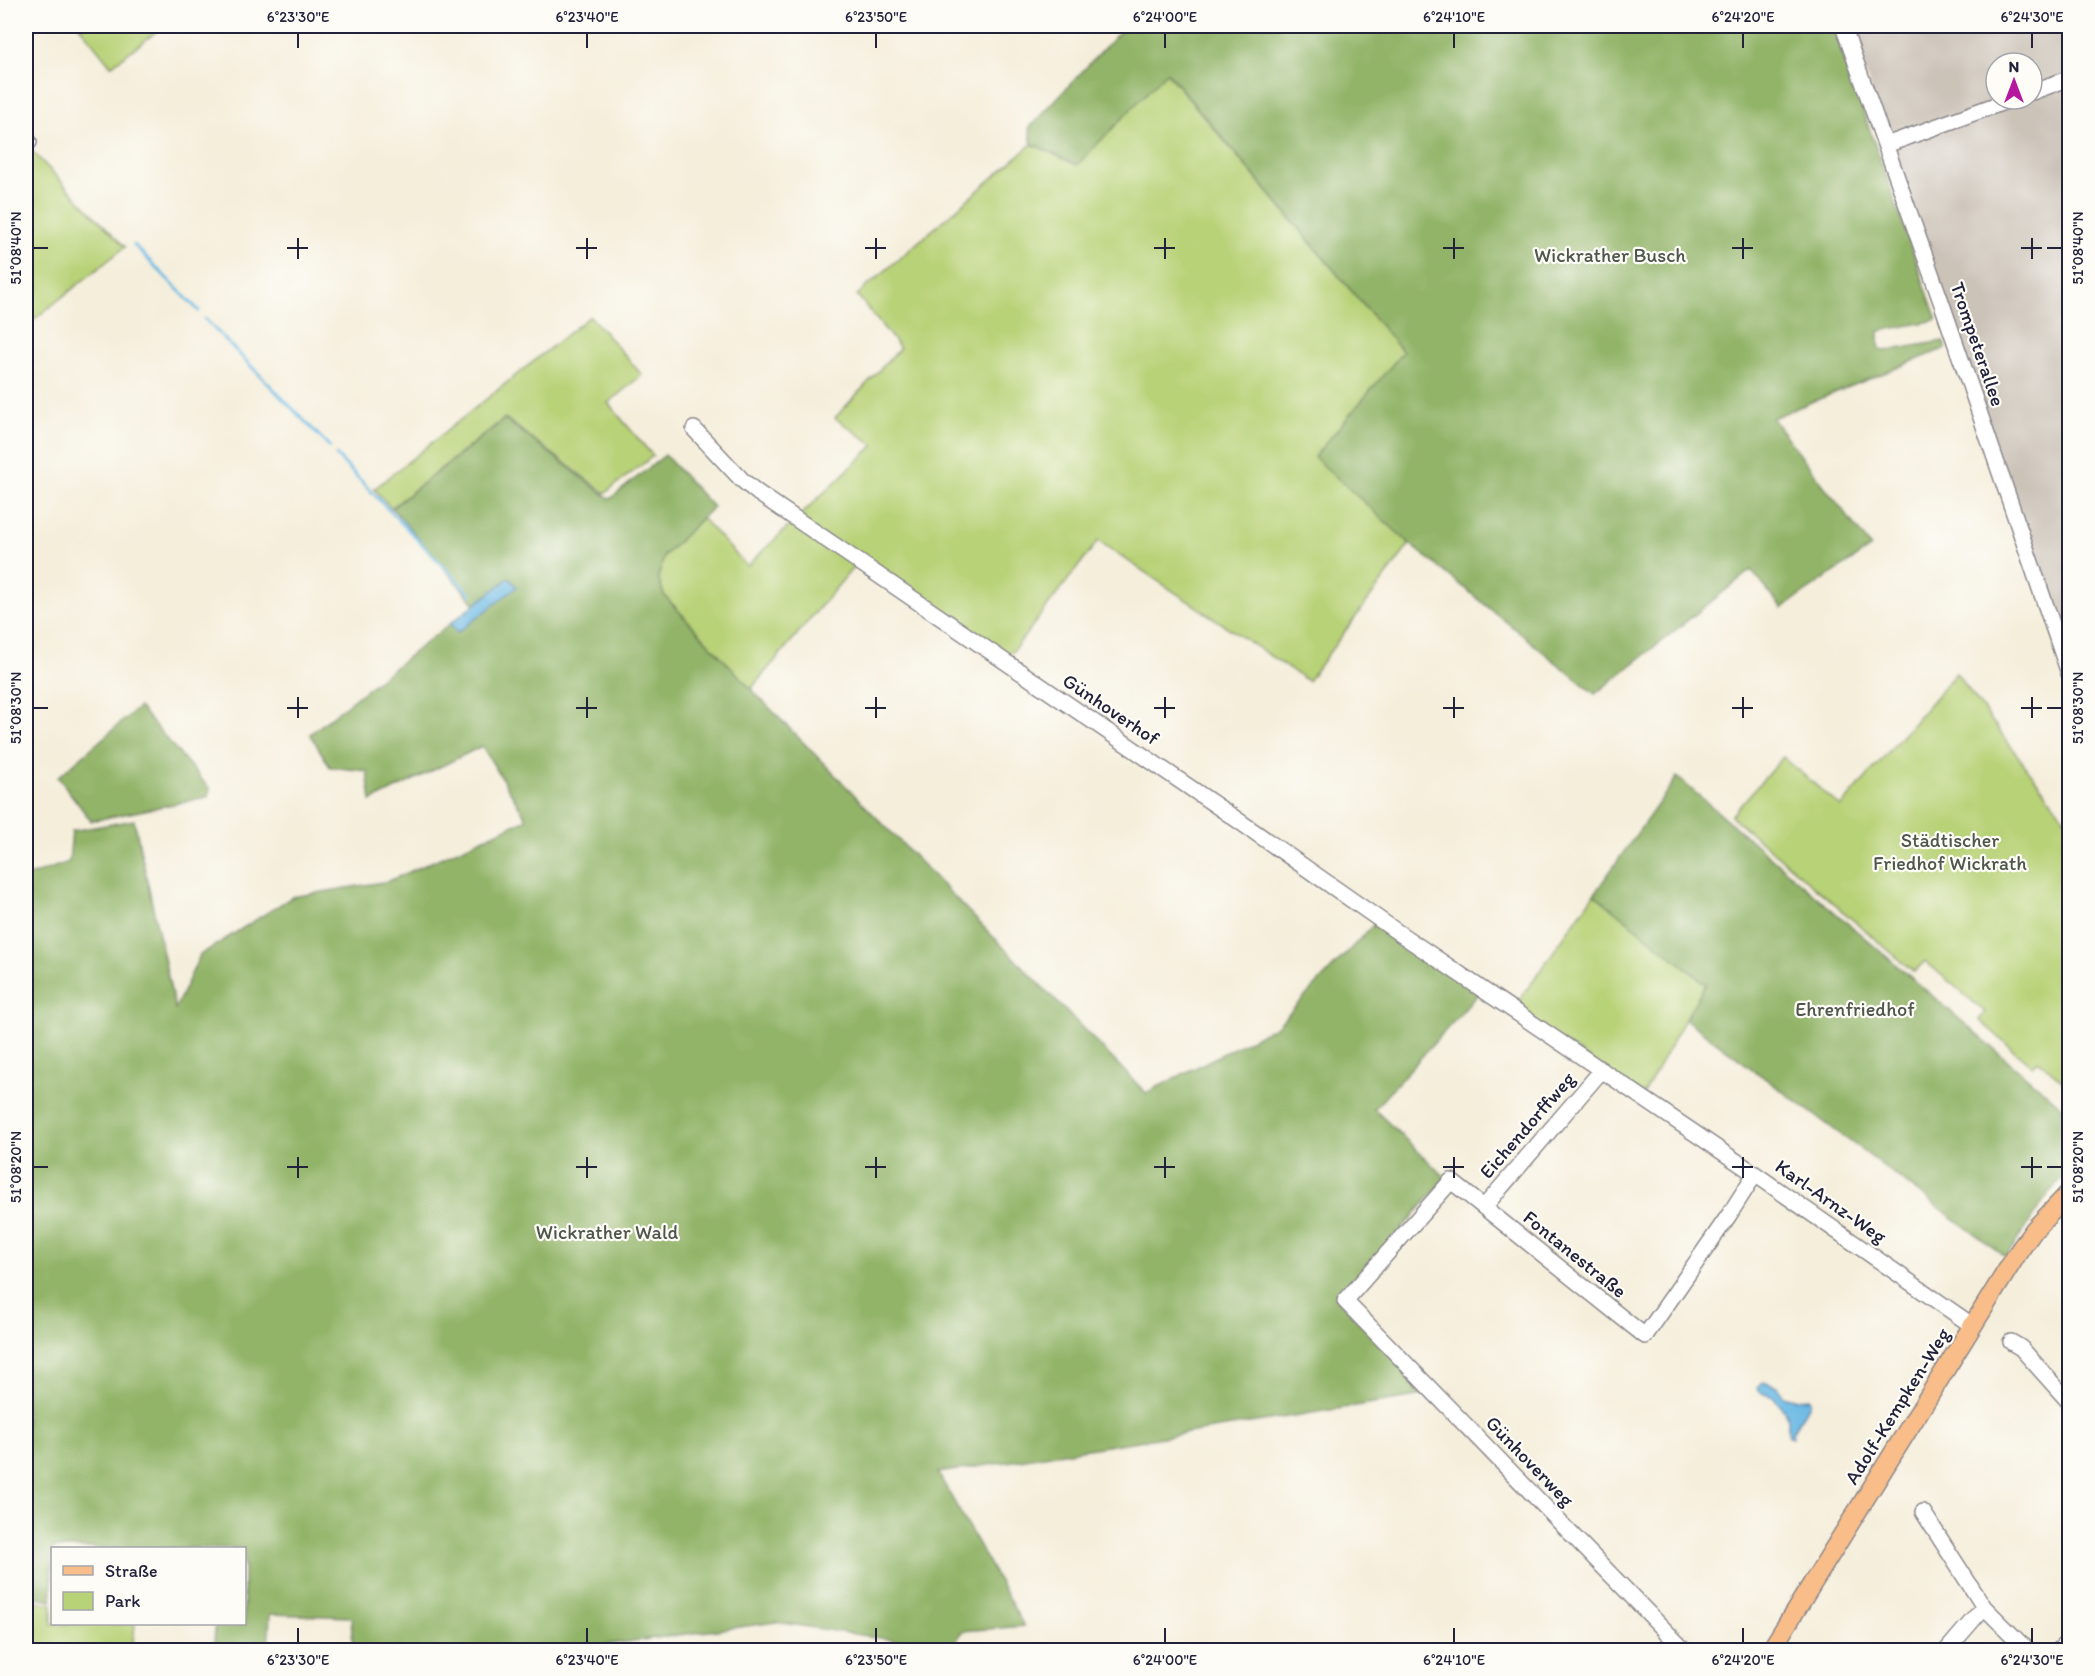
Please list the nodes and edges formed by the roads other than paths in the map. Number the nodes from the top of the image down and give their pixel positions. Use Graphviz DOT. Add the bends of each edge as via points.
graph roads {
  1 [pos="1843,26"];
  2 [pos="2070,78"];
  3 [pos="2044,88"];
  4 [pos="1984,109"];
  5 [pos="1886,145"];
  6 [pos="694,429"];
  7 [pos="2070,676"];
  8 [pos="1515,1012"];
  9 [pos="1602,1070"];
  10 [pos="1755,1174"];
  11 [pos="2070,1192"];
  12 [pos="1484,1207"];
  13 [pos="1345,1301"];
  14 [pos="1973,1326"];
  15 [pos="2011,1342"];
  16 [pos="2070,1403"];
  17 [pos="1923,1512"];
  18 [pos="1984,1606"];
  19 [pos="2070,1639"];
  20 [pos="1684,1650"];
  21 [pos="1772,1650"];
  22 [pos="1947,1650"];
  23 [pos="2027,1650"];
  24 [pos="2059,1650"];
  1 -- 5 [label="street, Trompeterallee"];
  2 -- 3 [label="street"];
  4 -- 5 [label="street"];
  5 -- 7 [label="street, Trompeterallee"];
  6 -- 8 [label="street, Günhoverhof" via="758,493"];
  8 -- 9 [label="street, Karl-Arnz-Weg"];
  9 -- 10 [label="street, Karl-Arnz-Weg"];
  9 -- 12 [label="street, Eichendorffweg"];
  10 -- 12 [label="street, Fontanestraße" via="1645,1336"];
  10 -- 14 [label="street, Karl-Arnz-Weg"];
  11 -- 14 [label="main road, Adolf-Kempken-Weg" via="2034,1230"];
  12 -- 13 [label="street, Fontanestraße" via="1451,1181"];
  13 -- 20 [label="street, Günhoverweg"];
  14 -- 21 [label="main road, Adolf-Kempken-Weg"];
  15 -- 16 [label="street" via="2021,1348"];
  17 -- 18 [label="street"];
  18 -- 22 [label="street"];
  18 -- 23 [label="street"];
  19 -- 24 [label="street"];
}
